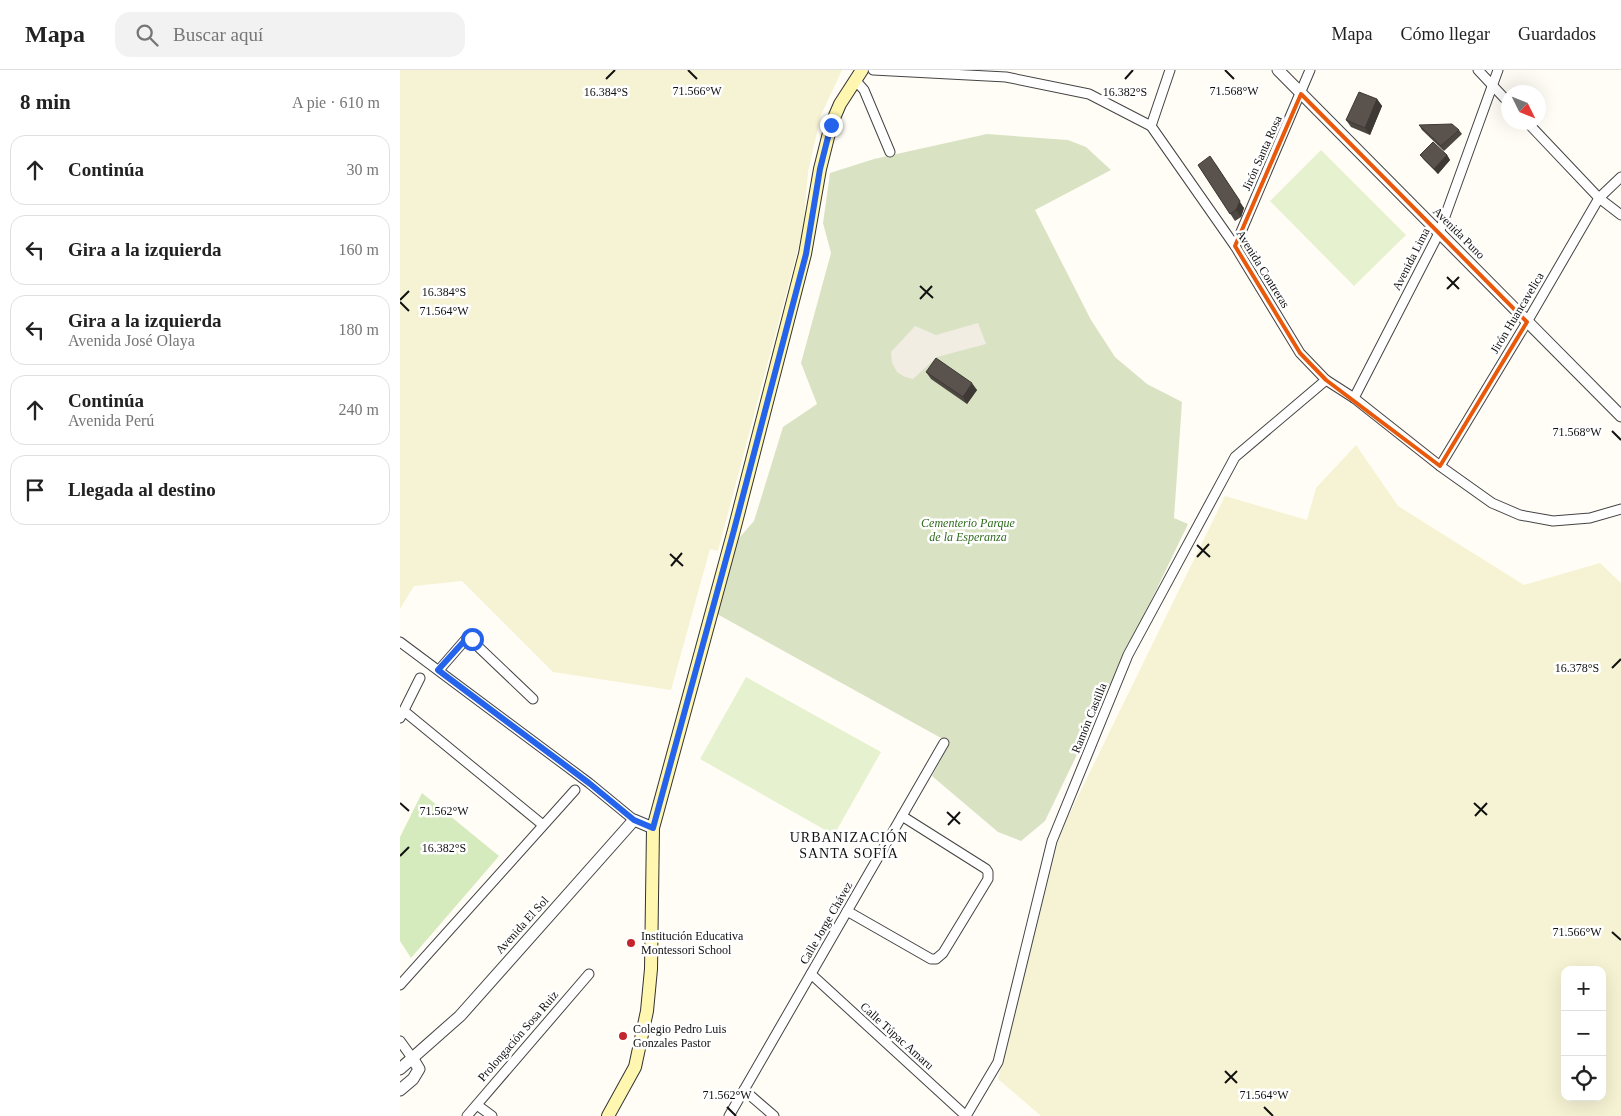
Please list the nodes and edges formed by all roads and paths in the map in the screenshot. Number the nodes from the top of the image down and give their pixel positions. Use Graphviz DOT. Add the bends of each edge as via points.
graph roads {
  1 [pos="873,70"];
  2 [pos="1170,70"];
  3 [pos="1278,70"];
  4 [pos="1310,70"];
  5 [pos="1478,70"];
  6 [pos="1498,70"];
  7 [pos="1007,73"];
  8 [pos="859,75"];
  9 [pos="1492,86"];
  10 [pos="1301,94"];
  11 [pos="1501,95"];
  12 [pos="1150,126"];
  13 [pos="1536,130"];
  14 [pos="890,152"];
  15 [pos="1621,177"];
  16 [pos="1600,198"];
  17 [pos="1621,215"];
  18 [pos="1440,233"];
  19 [pos="1235,246"];
  20 [pos="1527,322"];
  21 [pos="1326,380"];
  22 [pos="1354,398"];
  23 [pos="1621,416"];
  24 [pos="1440,466"];
  25 [pos="1621,508"];
  26 [pos="400,642"];
  27 [pos="438,670"];
  28 [pos="420,678"];
  29 [pos="533,699"];
  30 [pos="402,714"];
  31 [pos="944,744"];
  32 [pos="574,790"];
  33 [pos="902,816"];
  34 [pos="634,820"];
  35 [pos="543,824"];
  36 [pos="653,828"];
  37 [pos="848,910"];
  38 [pos="589,974"];
  39 [pos="811,974"];
  40 [pos="400,985"];
  41 [pos="400,1041"];
  42 [pos="413,1058"];
  43 [pos="400,1069"];
  44 [pos="400,1090"];
  45 [pos="744,1090"];
  46 [pos="476,1105"];
  47 [pos="467,1116"];
  48 [pos="492,1116"];
  49 [pos="608,1116"];
  50 [pos="729,1116"];
  51 [pos="774,1116"];
  52 [pos="966,1116"];
  1 -- 7 [label="street, Avenida Contreras"];
  2 -- 12 [label="street"];
  3 -- 10 [label="street, Avenida Puno"];
  4 -- 10 [label="street, Jirón Santa Rosa"];
  5 -- 9 [label="street"];
  6 -- 9 [label="street, Avenida Lima"];
  7 -- 12 [label="street, Avenida Contreras" via="1089,94"];
  8 -- 14 [label="street"];
  8 -- 36 [label="main road" via="831,125 806,254"];
  9 -- 11 [label="street"];
  9 -- 18 [label="street, Avenida Lima"];
  10 -- 18 [label="street, Avenida Puno"];
  10 -- 19 [label="street, Jirón Santa Rosa"];
  12 -- 19 [label="street, Avenida Contreras"];
  13 -- 16 [label="street"];
  15 -- 16 [label="street, Jirón Huancavelica"];
  16 -- 17 [label="street"];
  16 -- 20 [label="street, Jirón Huancavelica"];
  18 -- 20 [label="street, Avenida Puno"];
  18 -- 22 [label="street, Avenida Lima"];
  19 -- 21 [label="street, Avenida Contreras" via="1300,353"];
  20 -- 23 [label="street, Avenida Puno"];
  20 -- 24 [label="street, Jirón Huancavelica"];
  21 -- 22 [label="street, Avenida Contreras"];
  21 -- 52 [label="street, Ramón Castilla" via="1235,457 1128,655 1052,841 998,1062"];
  22 -- 24 [label="street, Avenida Contreras"];
  24 -- 25 [label="street, Avenida Contreras" via="1492,503 1520,515 1553,521 1590,518"];
  26 -- 27 [label="street"];
  27 -- 29 [label="street" via="469,638"];
  27 -- 34 [label="street"];
  28 -- 30 [label="street"];
  30 -- 35 [label="street"];
  31 -- 33 [label="street, Calle Jorge Chávez"];
  32 -- 35 [label="street"];
  33 -- 37 [label="street, Calle Jorge Chávez"];
  33 -- 37 [label="street" via="986,869 988,879 943,953 936,959"];
  34 -- 36 [label="street"];
  34 -- 42 [label="street, Avenida El Sol" via="460,1016"];
  35 -- 40 [label="street"];
  36 -- 49 [label="main road" via="651,970 647,1011 635,1066"];
  37 -- 39 [label="street, Calle Jorge Chávez"];
  38 -- 46 [label="street, Prolongación Sosa Ruiz"];
  39 -- 45 [label="street, Calle Jorge Chávez"];
  39 -- 52 [label="street, Calle Túpac Amaru"];
  41 -- 42 [label="street"];
  42 -- 43 [label="street, Avenida El Sol"];
  42 -- 44 [label="street" via="419,1070"];
  45 -- 50 [label="street, Calle Jorge Chávez"];
  45 -- 51 [label="street"];
  46 -- 47 [label="street, Prolongación Sosa Ruiz"];
  46 -- 48 [label="street"];
}
